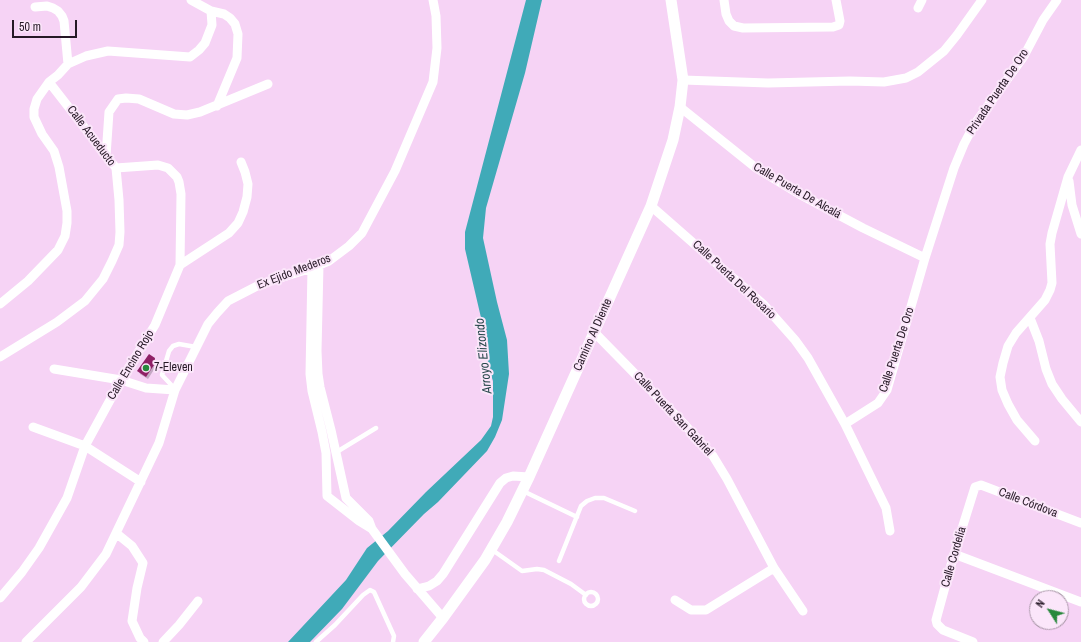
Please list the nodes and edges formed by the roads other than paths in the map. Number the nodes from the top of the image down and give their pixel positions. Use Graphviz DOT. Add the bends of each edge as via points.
graph roads {
  1 [pos="191,0"];
  2 [pos="433,0"];
  3 [pos="671,0"];
  4 [pos="724,0"];
  5 [pos="836,0"];
  6 [pos="982,0"];
  7 [pos="1057,0"];
  8 [pos="36,7"];
  9 [pos="211,11"];
  10 [pos="68,64"];
  11 [pos="683,80"];
  12 [pos="49,82"];
  13 [pos="268,84"];
  14 [pos="217,106"];
  15 [pos="680,107"];
  16 [pos="1081,150"];
  17 [pos="106,156"];
  18 [pos="241,162"];
  19 [pos="116,168"];
  20 [pos="1068,177"];
  21 [pos="651,206"];
  22 [pos="1081,234"];
  23 [pos="925,258"];
  24 [pos="180,265"];
  25 [pos="315,267"];
  26 [pos="0,304"];
  27 [pos="1030,318"];
  28 [pos="594,332"];
  29 [pos="196,347"];
  30 [pos="314,352"];
  31 [pos="0,357"];
  32 [pos="54,369"];
  33 [pos="121,380"];
  34 [pos="176,390"];
  35 [pos="1081,422"];
  36 [pos="845,424"];
  37 [pos="33,427"];
  38 [pos="376,428"];
  39 [pos="1035,441"];
  40 [pos="85,446"];
  41 [pos="326,453"];
  42 [pos="336,453"];
  43 [pos="529,477"];
  44 [pos="326,478"];
  45 [pos="340,478"];
  46 [pos="141,482"];
  47 [pos="975,487"];
  48 [pos="523,491"];
  49 [pos="346,498"];
  50 [pos="337,504"];
  51 [pos="635,511"];
  52 [pos="577,517"];
  53 [pos="1081,523"];
  54 [pos="890,531"];
  55 [pos="374,532"];
  56 [pos="116,533"];
  57 [pos="491,549"];
  58 [pos="954,554"];
  59 [pos="559,560"];
  60 [pos="774,568"];
  61 [pos="4,587"];
  62 [pos="417,589"];
  63 [pos="586,595"];
  64 [pos="0,598"];
  65 [pos="675,600"];
  66 [pos="198,601"];
  67 [pos="1081,602"];
  68 [pos="803,611"];
  69 [pos="443,618"];
  70 [pos="26,642"];
  71 [pos="144,642"];
  72 [pos="163,642"];
  73 [pos="316,642"];
  74 [pos="394,642"];
  75 [pos="424,642"];
  76 [pos="973,642"];
  1 -- 9 [label="street"];
  2 -- 25 [label="street, Ex Ejido Mederos" via="437,48 433,82 395,171 362,233 330,261"];
  3 -- 11 [label="street, Camino Al Diente"];
  4 -- 5 [label="street" via="729,21 734,26 742,28 833,28 840,21"];
  6 -- 11 [label="street" via="944,50 918,72 900,79 884,82 768,83"];
  7 -- 23 [label="street, Privada Puerta De Oro" via="1042,20 1024,56 974,125 964,144"];
  8 -- 10 [label="street" via="53,8 62,16"];
  9 -- 10 [label="street" via="212,25 205,43 190,57 108,50"];
  9 -- 14 [label="street" via="230,18 238,34 237,58"];
  10 -- 12 [label="street"];
  11 -- 15 [label="street, Camino Al Diente"];
  12 -- 17 [label="street, Calle Acueducto"];
  12 -- 26 [label="street" via="37,99 34,117 54,151 59,167 67,211 65,236 58,250 28,281"];
  13 -- 14 [label="street"];
  14 -- 17 [label="street" via="187,116 174,114 139,99 118,99 109,112"];
  15 -- 21 [label="street, Camino Al Diente" via="673,140"];
  15 -- 23 [label="street, Calle Puerta De Alcalá" via="756,168 793,191"];
  16 -- 20 [label="street"];
  17 -- 19 [label="street, Calle Acueducto"];
  18 -- 24 [label="street" via="245,172 247,197 238,223 229,233"];
  19 -- 24 [label="street, Calle Encino Rojo" via="158,165 168,168 177,177 181,194"];
  19 -- 31 [label="street, Calle Acueducto" via="120,232 118,245 103,280 85,301 57,322"];
  20 -- 22 [label="street" via="1072,206"];
  20 -- 27 [label="street" via="1050,244 1052,283 1045,300"];
  21 -- 28 [label="street, Camino Al Diente"];
  21 -- 36 [label="street, Calle Puerta Del Rosario" via="764,305 782,324 808,358"];
  23 -- 36 [label="street, Calle Puerta De Oro" via="887,390 878,403"];
  24 -- 33 [label="street, Calle Encino Rojo" via="155,325"];
  25 -- 29 [label="street, Ex Ejido Mederos" via="260,284 228,301 208,324"];
  25 -- 30 [label="street"];
  27 -- 35 [label="street" via="1052,384"];
  27 -- 39 [label="street" via="1008,346 1000,377 1008,404 1017,420"];
  28 -- 43 [label="street, Camino Al Diente"];
  28 -- 60 [label="street, Calle Puerta San Gabriel" via="713,456"];
  29 -- 34 [label="street, Ex Ejido Mederos"];
  29 -- 34 [label="lane" via="179,344 170,350 162,374"];
  30 -- 41 [label="street" via="310,374 312,392"];
  30 -- 42 [label="street"];
  32 -- 33 [label="street"];
  33 -- 34 [label="street" via="146,388"];
  33 -- 40 [label="street, Calle Encino Rojo"];
  34 -- 46 [label="street, Ex Ejido Mederos" via="159,443"];
  36 -- 54 [label="street, Calle Puerta Del Rosario" via="886,508"];
  37 -- 40 [label="street"];
  38 -- 42 [label="lane"];
  40 -- 46 [label="street"];
  40 -- 61 [label="street, Calle Encino Rojo" via="67,498 39,548"];
  41 -- 42 [label="lane"];
  41 -- 44 [label="street"];
  42 -- 45 [label="street"];
  43 -- 48 [label="street, Camino Al Diente"];
  43 -- 62 [label="street" via="513,476 500,483 443,574 437,581"];
  44 -- 45 [label="street"];
  44 -- 50 [label="street" via="327,496"];
  45 -- 49 [label="street"];
  46 -- 56 [label="street, Ex Ejido Mederos"];
  47 -- 53 [label="street, Calle Córdova" via="981,485"];
  47 -- 58 [label="street, Calle Cordelia"];
  48 -- 52 [label="lane"];
  48 -- 57 [label="street, Camino Al Diente"];
  49 -- 50 [label="street"];
  49 -- 55 [label="street" via="369,521"];
  50 -- 55 [label="street"];
  51 -- 52 [label="lane" via="604,498 594,498 582,506"];
  52 -- 59 [label="lane"];
  55 -- 62 [label="street"];
  56 -- 70 [label="street, Ex Ejido Mederos" via="106,554 81,587"];
  56 -- 71 [label="street" via="132,546 143,563 132,621"];
  57 -- 63 [label="lane" via="522,571 544,570"];
  57 -- 69 [label="street, Camino Al Diente"];
  58 -- 67 [label="street"];
  58 -- 76 [label="street, Calle Cordelia" via="936,620 939,628"];
  60 -- 65 [label="street" via="706,610 691,610"];
  60 -- 68 [label="street, Calle Puerta San Gabriel"];
  61 -- 64 [label="street, Calle Encino Rojo"];
  62 -- 69 [label="street"];
  66 -- 72 [label="street"];
  69 -- 75 [label="street, Camino Al Diente"];
  73 -- 74 [label="lane" via="370,590 374,592 394,636"];
}
